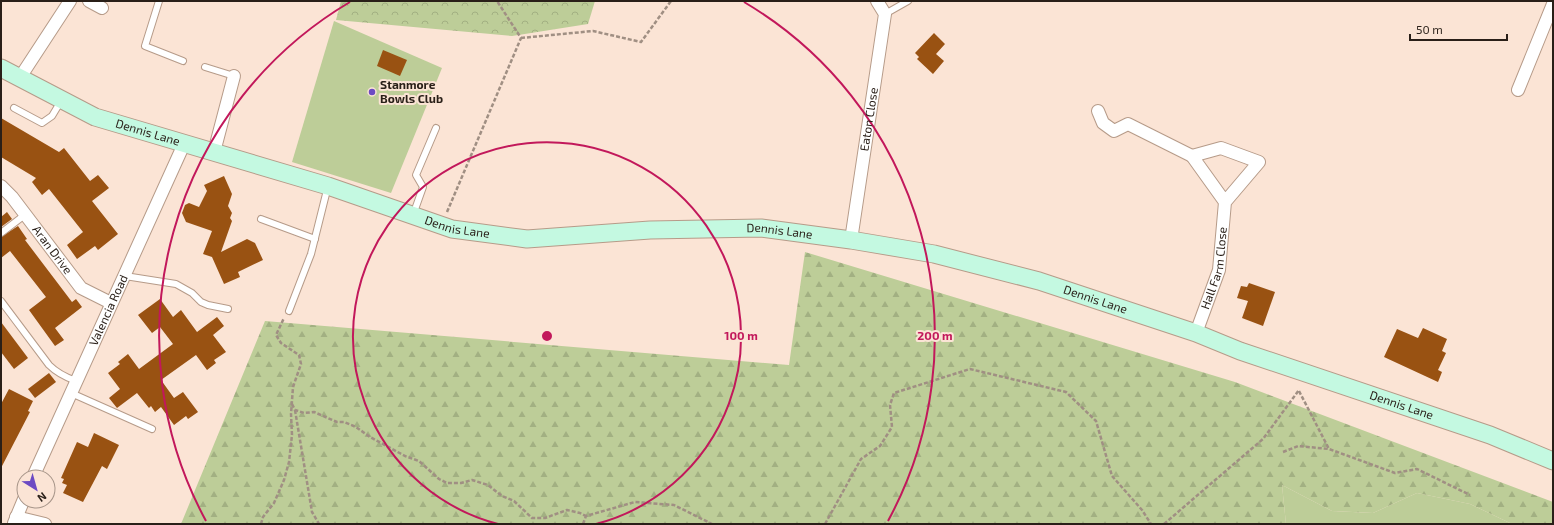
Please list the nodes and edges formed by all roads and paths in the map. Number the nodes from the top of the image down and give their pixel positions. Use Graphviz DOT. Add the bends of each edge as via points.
graph roads {
  1 [pos="70,1"];
  2 [pos="89,1"];
  3 [pos="159,1"];
  4 [pos="497,1"];
  5 [pos="671,1"];
  6 [pos="877,1"];
  7 [pos="908,1"];
  8 [pos="1553,4"];
  9 [pos="102,8"];
  10 [pos="885,14"];
  11 [pos="521,38"];
  12 [pos="183,61"];
  13 [pos="205,67"];
  14 [pos="1,68"];
  15 [pos="234,76"];
  16 [pos="19,79"];
  17 [pos="1518,90"];
  18 [pos="62,100"];
  19 [pos="14,108"];
  20 [pos="1098,111"];
  21 [pos="436,128"];
  22 [pos="184,144"];
  23 [pos="214,152"];
  24 [pos="1192,156"];
  25 [pos="1,186"];
  26 [pos="328,186"];
  27 [pos="1225,202"];
  28 [pos="26,214"];
  29 [pos="413,215"];
  30 [pos="260,219"];
  31 [pos="442,225"];
  32 [pos="1,232"];
  33 [pos="315,239"];
  34 [pos="851,240"];
  35 [pos="125,276"];
  36 [pos="1,301"];
  37 [pos="111,303"];
  38 [pos="228,309"];
  39 [pos="289,311"];
  40 [pos="1196,333"];
  41 [pos="1308,373"];
  42 [pos="76,381"];
  43 [pos="1299,391"];
  44 [pos="71,393"];
  45 [pos="292,404"];
  46 [pos="295,410"];
  47 [pos="152,429"];
  48 [pos="1329,449"];
  49 [pos="1283,452"];
  50 [pos="1553,461"];
  51 [pos="37,469"];
  52 [pos="1470,495"];
  53 [pos="20,509"];
  54 [pos="586,516"];
  55 [pos="15,520"];
  56 [pos="45,524"];
  57 [pos="261,524"];
  58 [pos="318,524"];
  59 [pos="583,524"];
  60 [pos="712,524"];
  61 [pos="825,524"];
  62 [pos="1151,524"];
  63 [pos="1164,524"];
  1 -- 16 [label="street"];
  2 -- 9 [label="street"];
  3 -- 12 [label="lane" via="145,46"];
  4 -- 11 [label="path"];
  5 -- 11 [label="path" via="641,42 593,31"];
  6 -- 10 [label="street"];
  7 -- 10 [label="lane"];
  8 -- 17 [label="street"];
  10 -- 34 [label="street, Eaton Close"];
  11 -- 31 [label="path"];
  13 -- 15 [label="lane"];
  14 -- 16 [label="street, Dennis Lane"];
  15 -- 23 [label="street"];
  16 -- 18 [label="street, Dennis Lane"];
  18 -- 19 [label="lane" via="52,116 42,123"];
  18 -- 22 [label="street, Dennis Lane" via="95,117"];
  20 -- 24 [label="street" via="1103,123 1114,131 1128,124"];
  21 -- 29 [label="lane" via="416,175 423,187"];
  22 -- 23 [label="street, Dennis Lane"];
  22 -- 35 [label="street, Valencia Road"];
  23 -- 26 [label="street, Dennis Lane"];
  24 -- 27 [label="street"];
  24 -- 27 [label="street" via="1220,148 1259,162"];
  25 -- 28 [label="street, Aran Drive"];
  26 -- 29 [label="street, Dennis Lane"];
  26 -- 33 [label="lane"];
  27 -- 40 [label="street, Hall Farm Close" via="1219,270"];
  28 -- 32 [label="lane"];
  28 -- 37 [label="street, Aran Drive" via="81,288"];
  29 -- 31 [label="street, Dennis Lane"];
  30 -- 33 [label="lane"];
  31 -- 34 [label="street, Dennis Lane" via="527,239 650,230 761,228"];
  33 -- 39 [label="lane"];
  34 -- 40 [label="street, Dennis Lane" via="934,254 1039,281"];
  35 -- 37 [label="street, Valencia Road"];
  35 -- 38 [label="lane" via="176,284 192,293 201,302"];
  36 -- 42 [label="lane" via="49,364 56,371"];
  37 -- 42 [label="street, Valencia Road"];
  39 -- 45 [label="path" via="276,335 281,343 299,355 301,364 293,387"];
  40 -- 41 [label="street, Dennis Lane" via="1240,351"];
  41 -- 43 [label="path"];
  41 -- 50 [label="street, Dennis Lane" via="1490,435"];
  42 -- 44 [label="street, Valencia Road"];
  43 -- 48 [label="path"];
  43 -- 63 [label="path" via="1264,440"];
  44 -- 47 [label="lane"];
  44 -- 51 [label="street, Valencia Road"];
  45 -- 46 [label="path"];
  45 -- 57 [label="path" via="289,462 279,492"];
  46 -- 54 [label="path" via="304,413 314,412 356,427 405,456 419,461 447,483 472,480 488,485 502,496 514,501 532,518 545,518 567,510"];
  46 -- 58 [label="path" via="312,512"];
  48 -- 49 [label="path" via="1298,446"];
  48 -- 52 [label="path" via="1395,473 1417,469"];
  53 -- 55 [label="street"];
  54 -- 59 [label="path"];
  54 -- 60 [label="path" via="635,502 674,505"];
  55 -- 56 [label="street"];
  61 -- 62 [label="path" via="861,459 880,446 892,427 890,405 894,393 970,369 1066,392 1096,421 1112,476"];
}
